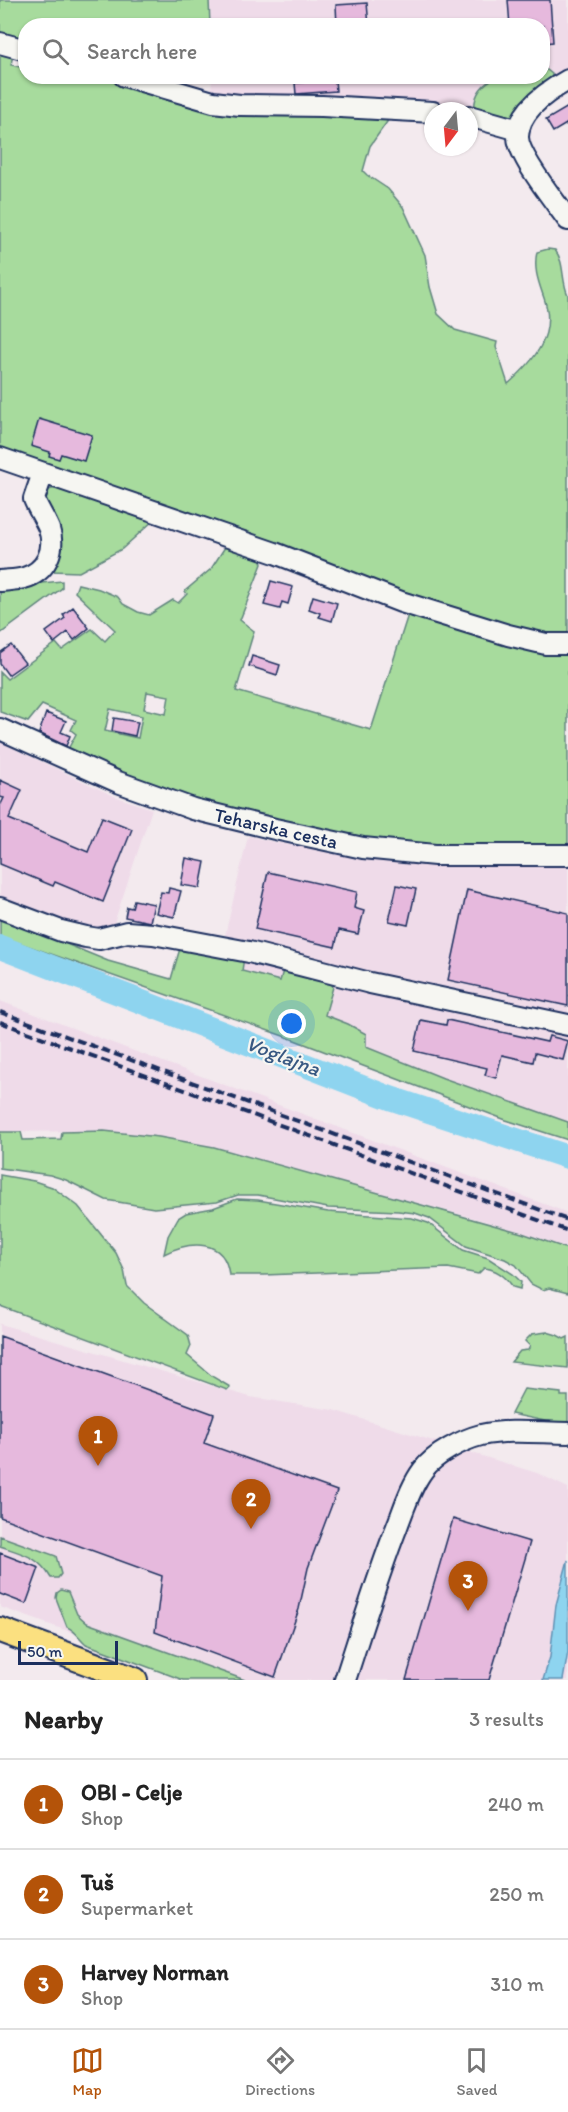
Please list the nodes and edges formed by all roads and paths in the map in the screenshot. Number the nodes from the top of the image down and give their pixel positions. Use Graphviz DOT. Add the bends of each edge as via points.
graph roads {
  1 [pos="0,43"];
  2 [pos="18,48"];
  3 [pos="568,80"];
  4 [pos="151,84"];
  5 [pos="424,112"];
  6 [pos="478,119"];
  7 [pos="519,130"];
  8 [pos="561,195"];
  9 [pos="568,220"];
  10 [pos="0,458"];
  11 [pos="43,473"];
  12 [pos="0,581"];
  13 [pos="568,644"];
  14 [pos="0,729"];
  15 [pos="568,855"];
  16 [pos="0,908"];
  17 [pos="568,1025"];
  18 [pos="568,1433"];
  19 [pos="0,1630"];
  20 [pos="135,1680"];
  21 [pos="345,1680"];
  1 -- 2 [label="street"];
  3 -- 7 [label="street" via="534,103"];
  4 -- 5 [label="street" via="213,102 240,105"];
  6 -- 7 [label="street"];
  7 -- 8 [label="street" via="520,147 547,192"];
  8 -- 9 [label="street"];
  10 -- 11 [label="street"];
  11 -- 12 [label="street" via="34,499 52,540 50,556 36,573"];
  11 -- 13 [label="street" via="274,553 401,602 508,635 546,644"];
  14 -- 15 [label="street, Teharska cesta" via="92,771 194,809 297,834 363,848 435,855"];
  16 -- 17 [label="street" via="86,937 99,939 127,932 153,934"];
  18 -- 21 [label="street" via="501,1432 479,1436 436,1458 423,1470 393,1535"];
  19 -- 20 [label="main road"];
}
